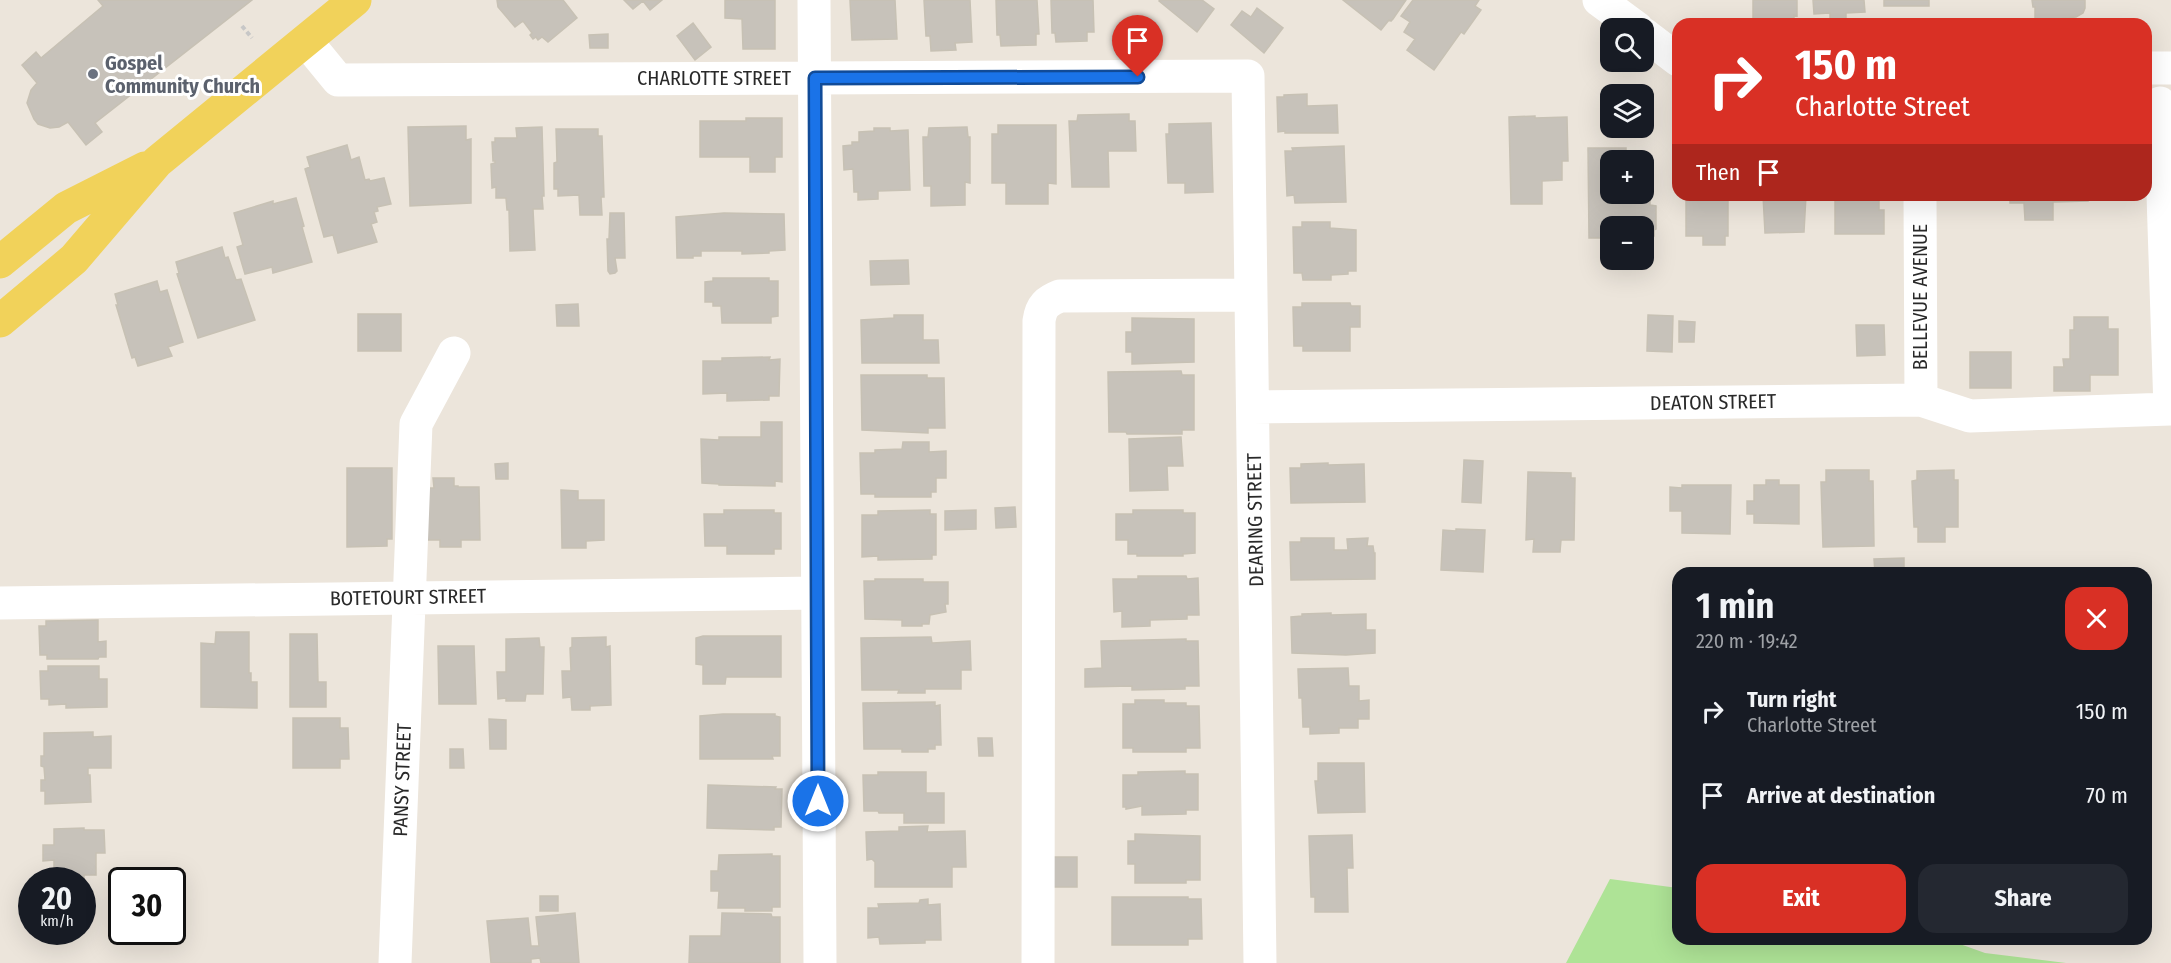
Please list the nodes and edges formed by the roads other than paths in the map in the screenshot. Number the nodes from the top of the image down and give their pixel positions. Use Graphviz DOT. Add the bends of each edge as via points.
graph roads {
  1 [pos="356,0"];
  2 [pos="814,0"];
  3 [pos="1599,0"];
  4 [pos="1623,18"];
  5 [pos="306,41"];
  6 [pos="1654,42"];
  7 [pos="1672,55"];
  8 [pos="2152,68"];
  9 [pos="2171,68"];
  10 [pos="1248,76"];
  11 [pos="815,78"];
  12 [pos="2159,103"];
  13 [pos="157,162"];
  14 [pos="121,180"];
  15 [pos="1920,201"];
  16 [pos="0,262"];
  17 [pos="0,292"];
  18 [pos="1250,294"];
  19 [pos="0,321"];
  20 [pos="454,353"];
  21 [pos="1921,400"];
  22 [pos="1254,407"];
  23 [pos="2170,409"];
  24 [pos="817,593"];
  25 [pos="409,597"];
  26 [pos="0,603"];
  27 [pos="395,963"];
  28 [pos="820,963"];
  29 [pos="1038,963"];
  30 [pos="1260,963"];
  1 -- 5 [label="main road"];
  2 -- 11 [label="street"];
  3 -- 4 [label="street"];
  5 -- 11 [label="street, CHARLOTTE STREET" via="338,80"];
  5 -- 13 [label="main road"];
  6 -- 7 [label="street"];
  8 -- 9 [label="street"];
  10 -- 11 [label="street, CHARLOTTE STREET"];
  10 -- 18 [label="street, DEARING STREET"];
  11 -- 24 [label="street"];
  12 -- 23 [label="street"];
  13 -- 14 [label="main road"];
  13 -- 19 [label="main road" via="74,260"];
  14 -- 16 [label="main road" via="66,208"];
  14 -- 17 [label="main road" via="67,237"];
  15 -- 21 [label="street, BELLEVUE AVENUE"];
  18 -- 22 [label="street, DEARING STREET"];
  18 -- 29 [label="street" via="1060,296 1041,309"];
  20 -- 25 [label="street, PANSY STREET" via="416,424"];
  21 -- 22 [label="street, DEATON STREET"];
  21 -- 23 [label="street, DEATON STREET" via="1970,416"];
  22 -- 30 [label="street, DEARING STREET"];
  24 -- 25 [label="street, BOTETOURT STREET"];
  24 -- 28 [label="street"];
  25 -- 26 [label="street, BOTETOURT STREET"];
  25 -- 27 [label="street, PANSY STREET"];
}
